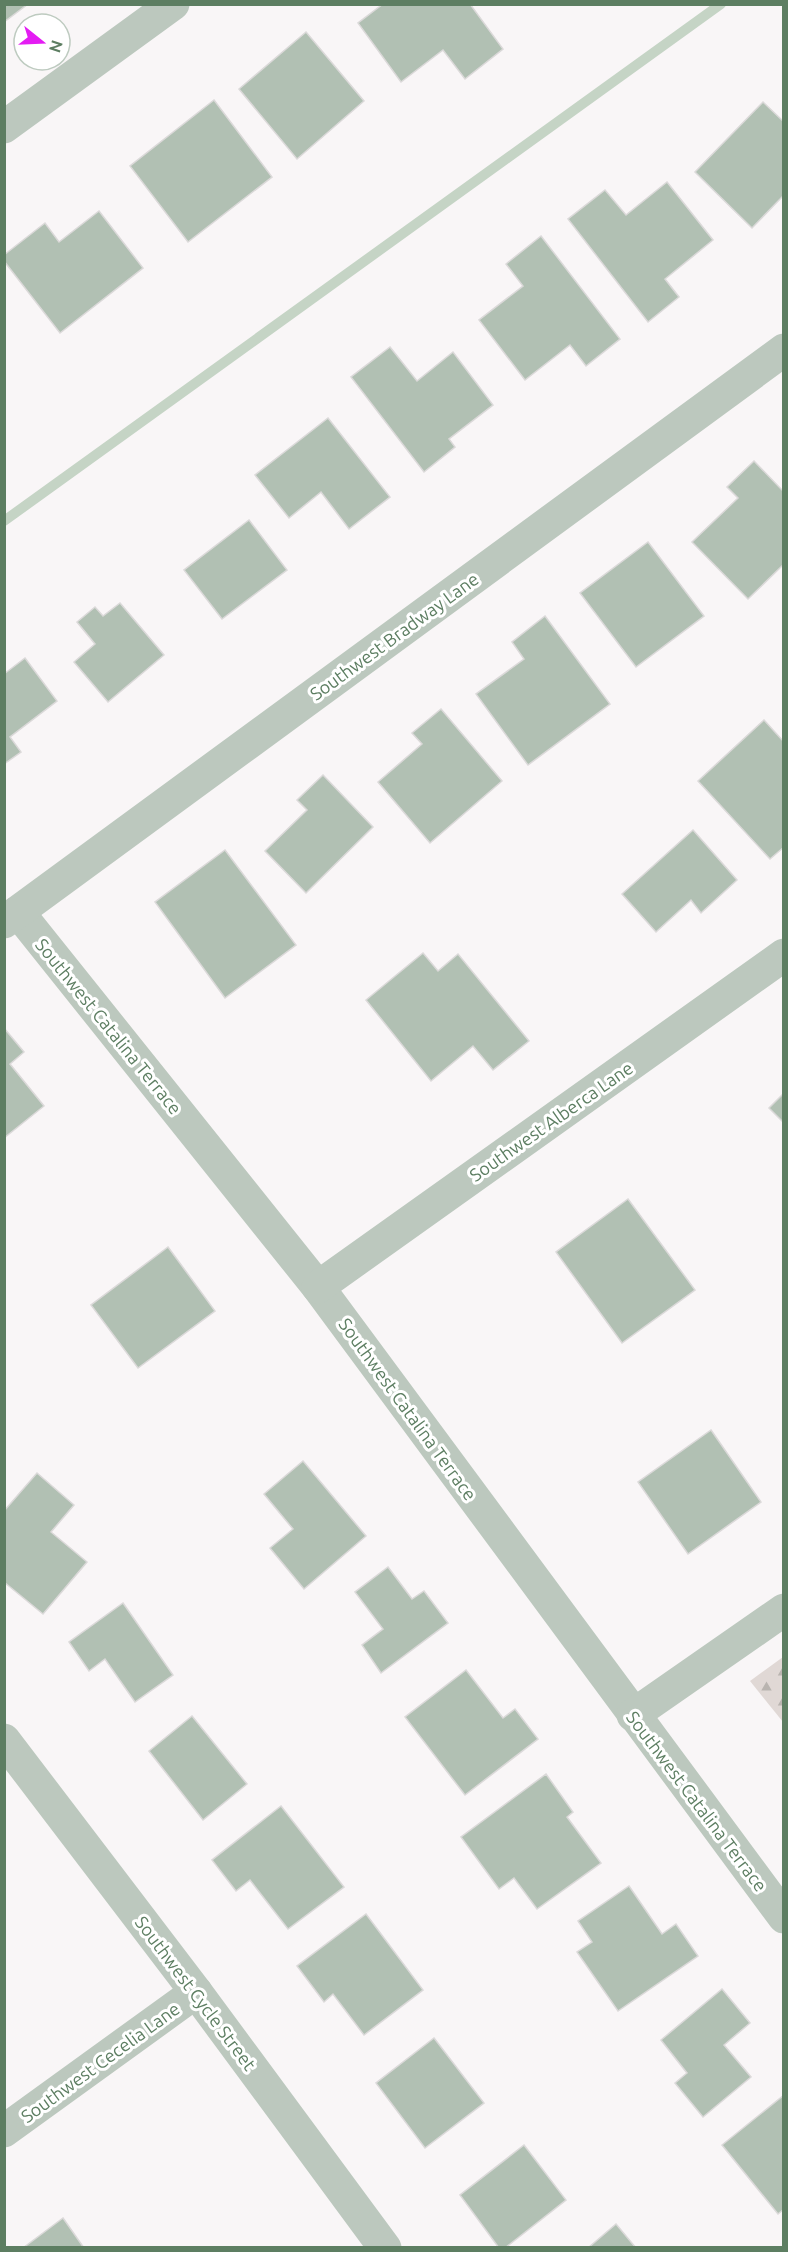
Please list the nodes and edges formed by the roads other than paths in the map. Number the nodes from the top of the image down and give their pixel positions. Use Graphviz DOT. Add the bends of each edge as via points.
graph roads {
  1 [pos="173,4"];
  2 [pos="4,127"];
  3 [pos="783,350"];
  4 [pos="11,917"];
  5 [pos="783,955"];
  6 [pos="318,1287"];
  7 [pos="783,1610"];
  8 [pos="633,1715"];
  9 [pos="4,1740"];
  10 [pos="783,1917"];
  11 [pos="196,1992"];
  12 [pos="4,2132"];
  13 [pos="385,2247"];
  1 -- 2 [label="street"];
  3 -- 4 [label="street, Southwest Bradway Lane"];
  4 -- 6 [label="street, Southwest Catalina Terrace"];
  5 -- 6 [label="street, Southwest Alberca Lane"];
  6 -- 8 [label="street, Southwest Catalina Terrace"];
  7 -- 8 [label="street"];
  8 -- 10 [label="street, Southwest Catalina Terrace"];
  9 -- 11 [label="street, Southwest Cycle Street"];
  11 -- 12 [label="street, Southwest Cecelia Lane"];
  11 -- 13 [label="street, Southwest Cycle Street"];
}
